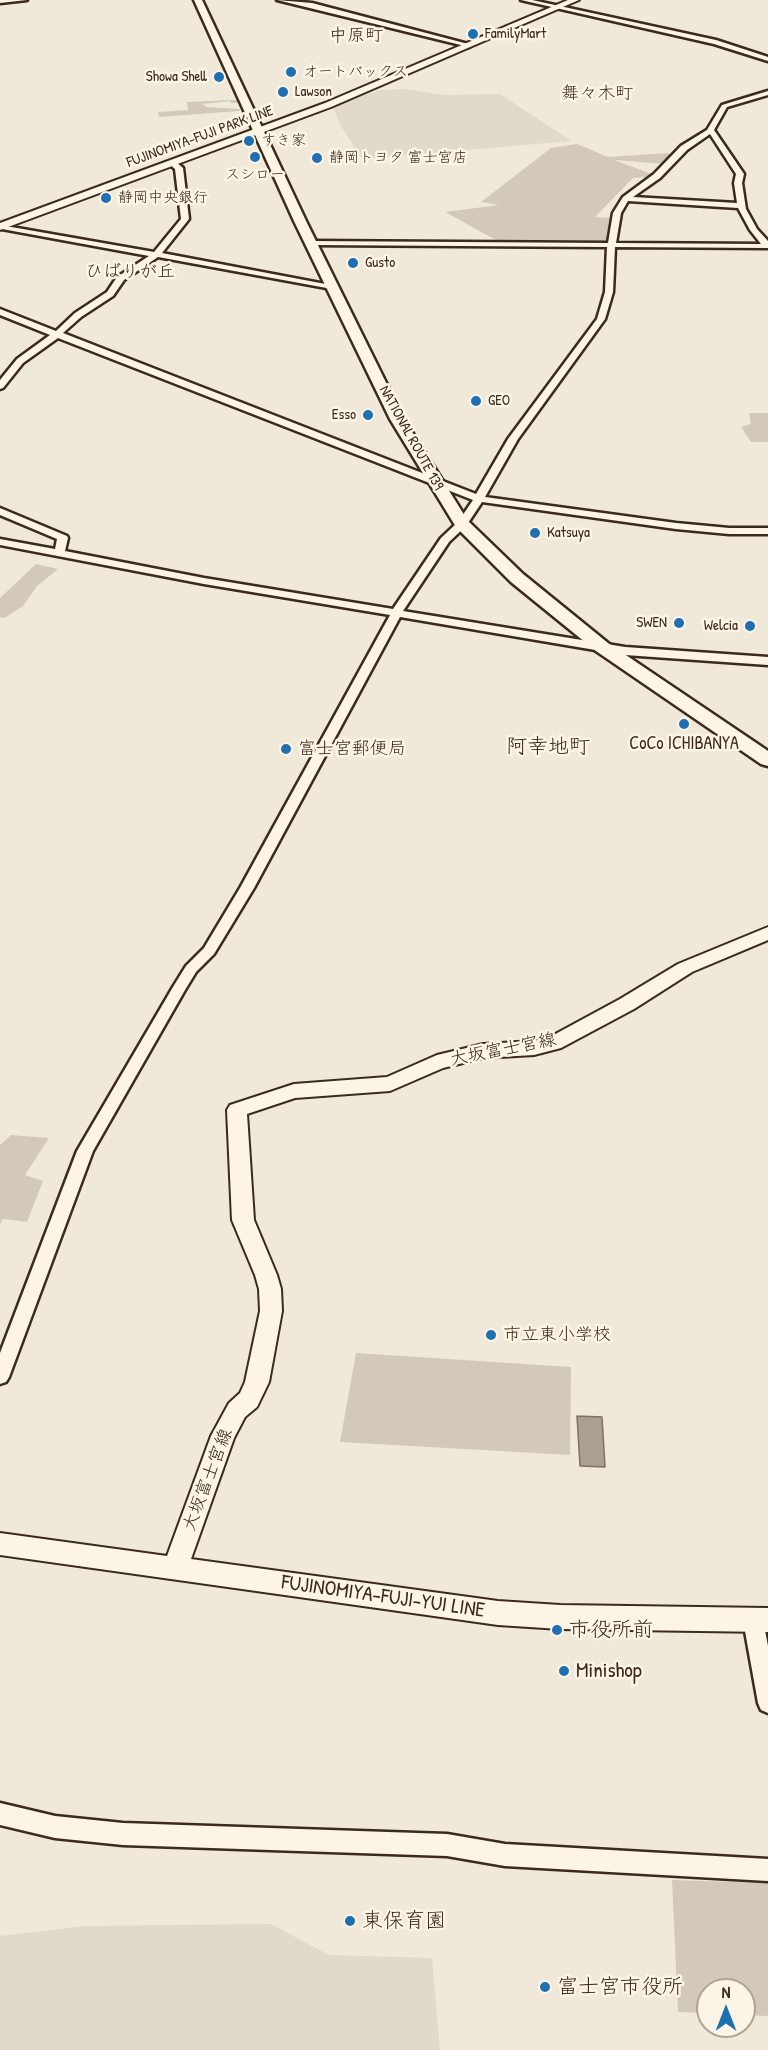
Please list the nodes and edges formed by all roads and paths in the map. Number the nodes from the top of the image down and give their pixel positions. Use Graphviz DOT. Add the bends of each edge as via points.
graph roads {
  1 [pos="24,0"];
  2 [pos="198,0"];
  3 [pos="206,0"];
  4 [pos="280,0"];
  5 [pos="524,0"];
  6 [pos="575,0"];
  7 [pos="0,1"];
  8 [pos="556,8"];
  9 [pos="469,45"];
  10 [pos="768,59"];
  11 [pos="768,93"];
  12 [pos="262,130"];
  13 [pos="710,131"];
  14 [pos="172,163"];
  15 [pos="626,199"];
  16 [pos="741,206"];
  17 [pos="1,227"];
  18 [pos="317,243"];
  19 [pos="612,244"];
  20 [pos="768,246"];
  21 [pos="156,255"];
  22 [pos="332,286"];
  23 [pos="0,312"];
  24 [pos="57,334"];
  25 [pos="0,386"];
  26 [pos="436,484"];
  27 [pos="451,490"];
  28 [pos="479,499"];
  29 [pos="0,511"];
  30 [pos="465,518"];
  31 [pos="768,531"];
  32 [pos="0,542"];
  33 [pos="59,554"];
  34 [pos="397,612"];
  35 [pos="602,646"];
  36 [pos="625,651"];
  37 [pos="768,661"];
  38 [pos="768,745"];
  39 [pos="768,760"];
  40 [pos="768,933"];
  41 [pos="0,1377"];
  42 [pos="0,1544"];
  43 [pos="175,1569"];
  44 [pos="760,1620"];
  45 [pos="768,1703"];
  46 [pos="0,1814"];
  47 [pos="768,1870"];
  1 -- 7 [label="street"];
  2 -- 12 [label="highway, NATIONAL ROUTE 139"];
  3 -- 12 [label="highway, NATIONAL ROUTE 139"];
  4 -- 9 [label="street"];
  5 -- 8 [label="street"];
  6 -- 8 [label="main road, FUJINOMIYA-FUJI PARK LINE"];
  8 -- 9 [label="main road, FUJINOMIYA-FUJI PARK LINE"];
  8 -- 10 [label="street" via="716,42"];
  9 -- 12 [label="main road, FUJINOMIYA-FUJI PARK LINE"];
  11 -- 13 [label="street" via="724,106"];
  12 -- 14 [label="main road, FUJINOMIYA-FUJI PARK LINE"];
  12 -- 18 [label="highway, NATIONAL ROUTE 139"];
  13 -- 15 [label="street" via="684,148 657,176"];
  13 -- 16 [label="street" via="740,174"];
  14 -- 17 [label="main road, FUJINOMIYA-FUJI PARK LINE"];
  14 -- 21 [label="street" via="179,168 185,219"];
  15 -- 16 [label="street"];
  15 -- 19 [label="street" via="617,213"];
  16 -- 20 [label="street"];
  17 -- 21 [label="street"];
  18 -- 19 [label="street"];
  18 -- 22 [label="highway, NATIONAL ROUTE 139"];
  18 -- 27 [label="highway, NATIONAL ROUTE 139"];
  19 -- 20 [label="street"];
  19 -- 28 [label="street" via="609,292 601,319 513,439"];
  21 -- 22 [label="street"];
  21 -- 24 [label="street" via="120,279 110,294"];
  22 -- 26 [label="highway, NATIONAL ROUTE 139" via="397,419"];
  23 -- 24 [label="street"];
  24 -- 25 [label="street" via="20,361"];
  24 -- 26 [label="street"];
  26 -- 27 [label="street"];
  26 -- 30 [label="highway, NATIONAL ROUTE 139"];
  27 -- 28 [label="street"];
  27 -- 30 [label="highway, NATIONAL ROUTE 139"];
  28 -- 30 [label="street"];
  28 -- 31 [label="street" via="656,524"];
  29 -- 33 [label="street" via="63,538"];
  30 -- 34 [label="street" via="445,540"];
  30 -- 35 [label="highway, NATIONAL ROUTE 139" via="531,590"];
  30 -- 36 [label="highway, NATIONAL ROUTE 139" via="531,577"];
  32 -- 33 [label="street"];
  33 -- 34 [label="street"];
  34 -- 35 [label="street"];
  34 -- 41 [label="street" via="247,888 209,951 178,990 85,1152"];
  35 -- 36 [label="street"];
  35 -- 39 [label="highway, NATIONAL ROUTE 139"];
  36 -- 37 [label="street"];
  36 -- 38 [label="highway, NATIONAL ROUTE 139"];
  40 -- 43 [label="main road, 大坂富士宮線" via="685,968 554,1043 483,1051 437,1062 390,1084 294,1091 237,1110 243,1220 266,1275 271,1311 257,1382 223,1436"];
  42 -- 43 [label="main road, FUJINOMIYA-FUJI-YUI LINE"];
  43 -- 44 [label="main road, FUJINOMIYA-FUJI-YUI LINE" via="498,1612 560,1617"];
  44 -- 45 [label="street"];
  46 -- 47 [label="street" via="55,1827 123,1833 447,1845 505,1855"];
}
